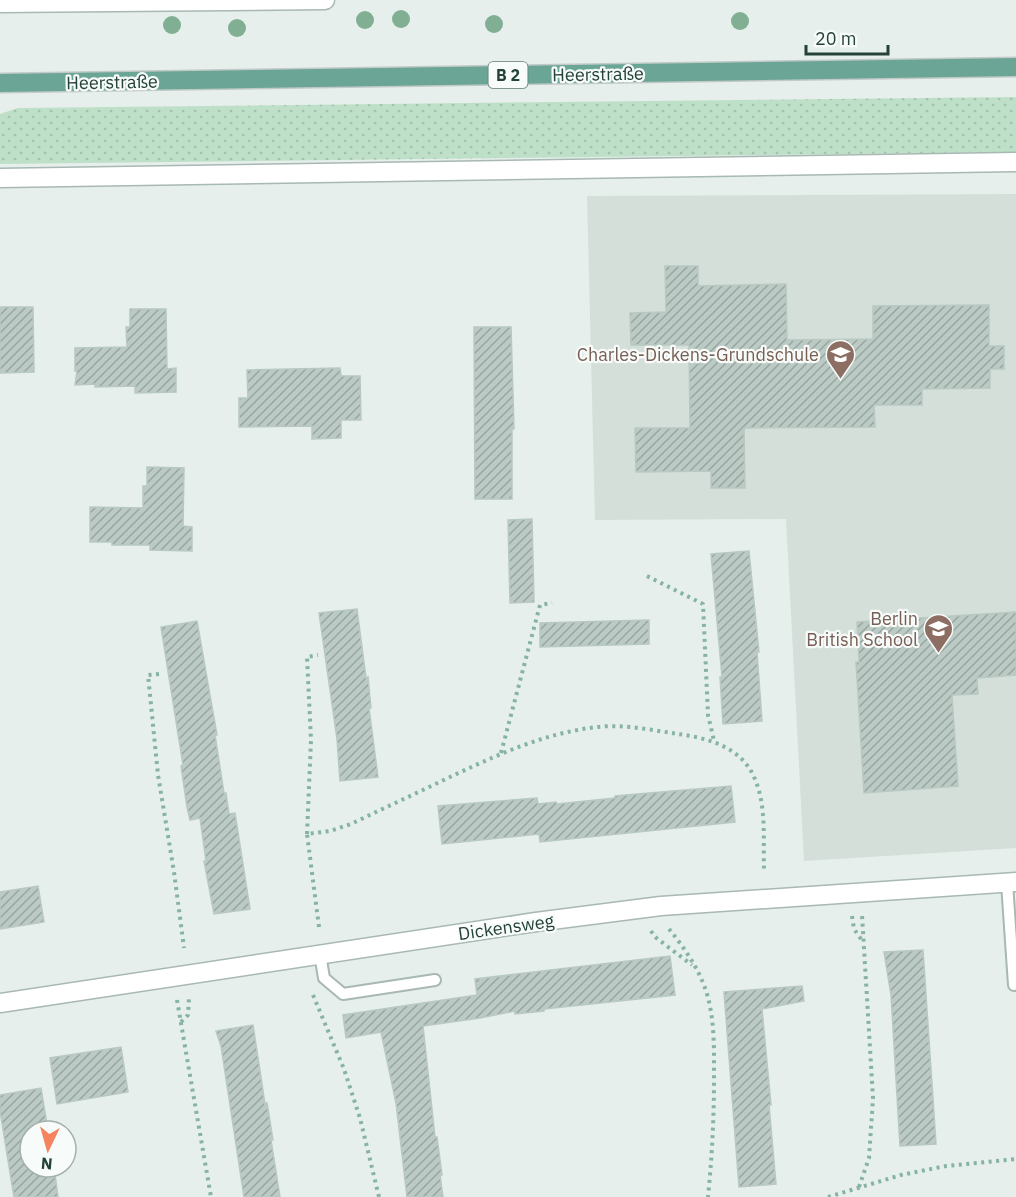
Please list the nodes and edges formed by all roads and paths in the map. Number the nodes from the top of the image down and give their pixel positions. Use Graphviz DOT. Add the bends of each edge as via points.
graph roads {
  1 [pos="295,0"];
  2 [pos="325,0"];
  3 [pos="0,3"];
  4 [pos="1016,67"];
  5 [pos="0,83"];
  6 [pos="1016,162"];
  7 [pos="0,178"];
  8 [pos="647,576"];
  9 [pos="552,603"];
  10 [pos="318,655"];
  11 [pos="159,674"];
  12 [pos="714,742"];
  13 [pos="501,754"];
  14 [pos="307,834"];
  15 [pos="764,871"];
  16 [pos="1012,882"];
  17 [pos="852,916"];
  18 [pos="862,921"];
  19 [pos="319,927"];
  20 [pos="669,929"];
  21 [pos="651,931"];
  22 [pos="864,942"];
  23 [pos="184,948"];
  24 [pos="320,954"];
  25 [pos="694,966"];
  26 [pos="435,980"];
  27 [pos="1014,985"];
  28 [pos="311,990"];
  29 [pos="189,998"];
  30 [pos="177,1000"];
  31 [pos="0,1003"];
  32 [pos="180,1022"];
  33 [pos="1016,1159"];
  34 [pos="859,1188"];
  35 [pos="211,1197"];
  36 [pos="379,1197"];
  37 [pos="708,1197"];
  38 [pos="828,1197"];
  1 -- 2 [label="street"];
  1 -- 3 [label="street"];
  4 -- 5 [label="main road, Heerstraße / B 2"];
  6 -- 7 [label="street"];
  8 -- 12 [label="path" via="703,604 708,715"];
  9 -- 13 [label="path" via="540,605"];
  10 -- 14 [label="path" via="307,657 311,740"];
  11 -- 23 [label="path" via="148,675 158,775"];
  12 -- 13 [label="path" via="635,728 598,727 545,738"];
  12 -- 15 [label="path" via="742,758 754,775 762,798"];
  13 -- 14 [label="path" via="351,824"];
  14 -- 19 [label="path"];
  16 -- 24 [label="street, Dickensweg" via="661,906"];
  16 -- 27 [label="lane"];
  17 -- 22 [label="path" via="854,929"];
  18 -- 22 [label="path"];
  20 -- 25 [label="path"];
  21 -- 25 [label="path"];
  22 -- 34 [label="path" via="873,1098 869,1158"];
  24 -- 26 [label="lane" via="324,978 343,994"];
  24 -- 31 [label="street, Dickensweg"];
  25 -- 37 [label="path" via="705,988 714,1041"];
  28 -- 36 [label="path" via="344,1069"];
  29 -- 32 [label="path" via="188,1016"];
  30 -- 32 [label="path"];
  32 -- 35 [label="path"];
  33 -- 34 [label="path" via="946,1166"];
  34 -- 38 [label="path"];
}
